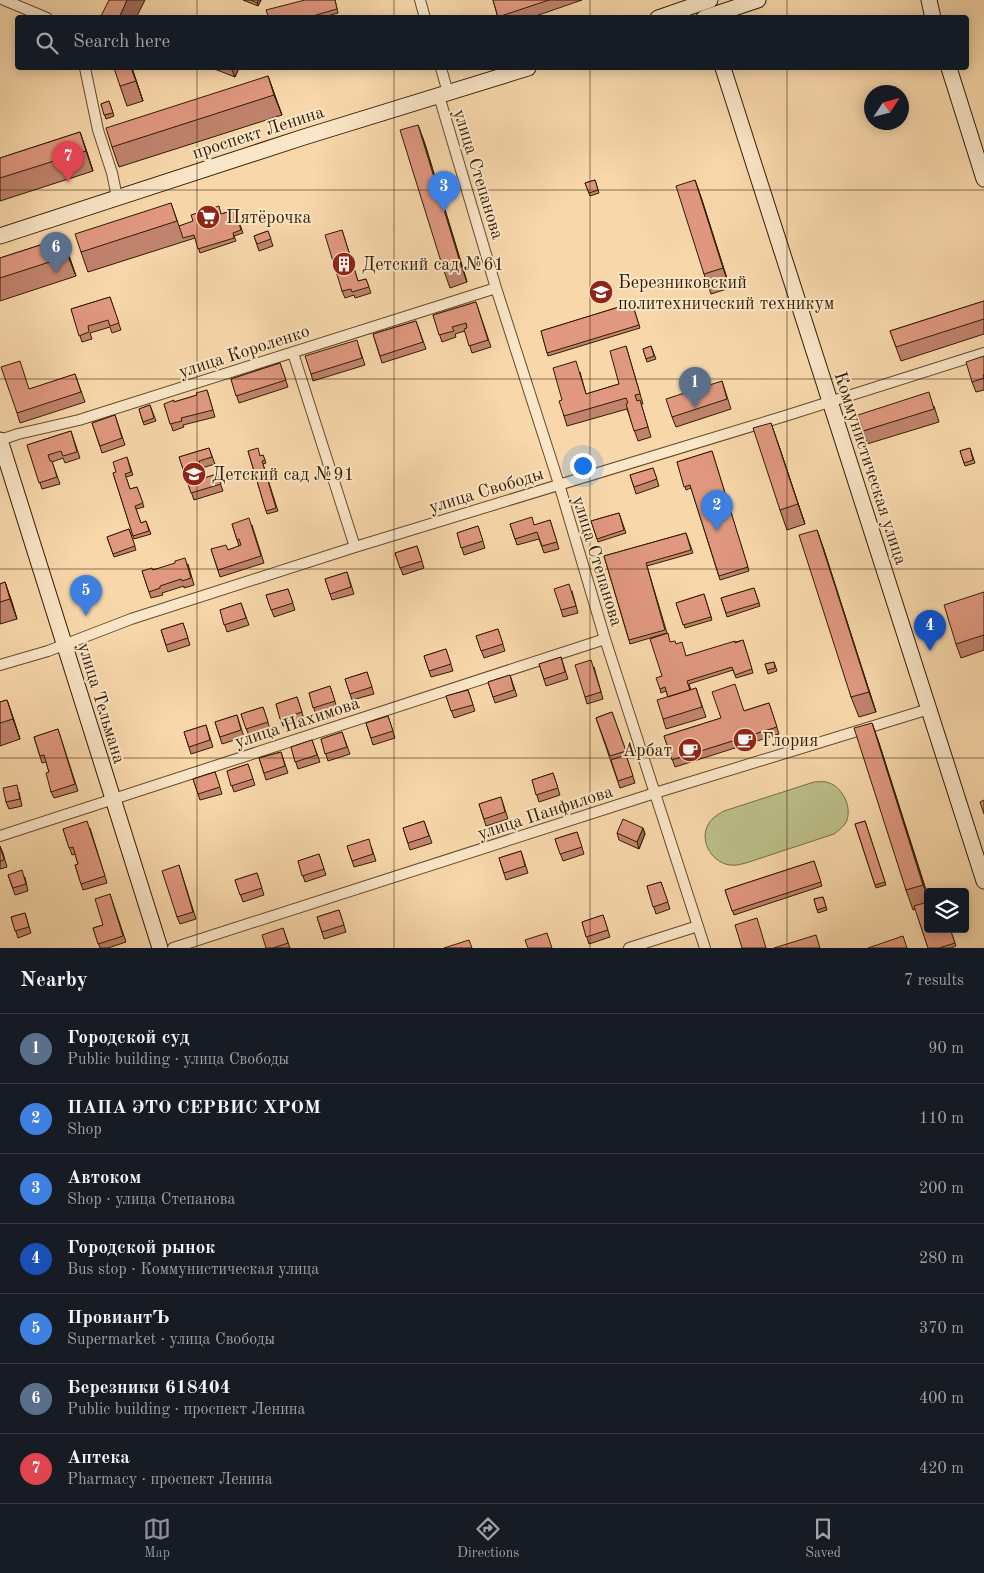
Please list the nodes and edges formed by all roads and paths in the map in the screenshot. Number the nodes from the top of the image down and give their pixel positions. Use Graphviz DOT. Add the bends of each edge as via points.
graph roads {
  1 [pos="4,0"];
  2 [pos="420,0"];
  3 [pos="758,0"];
  4 [pos="928,0"];
  5 [pos="706,11"];
  6 [pos="40,15"];
  7 [pos="424,15"];
  8 [pos="679,15"];
  9 [pos="933,15"];
  10 [pos="85,70"];
  11 [pos="441,70"];
  12 [pos="522,70"];
  13 [pos="724,70"];
  14 [pos="950,70"];
  15 [pos="444,94"];
  16 [pos="984,179"];
  17 [pos="117,197"];
  18 [pos="0,236"];
  19 [pos="496,288"];
  20 [pos="293,352"];
  21 [pos="984,353"];
  22 [pos="830,402"];
  23 [pos="0,440"];
  24 [pos="558,484"];
  25 [pos="356,547"];
  26 [pos="605,639"];
  27 [pos="64,644"];
  28 [pos="0,665"];
  29 [pos="929,709"];
  30 [pos="655,793"];
  31 [pos="113,799"];
  32 [pos="0,836"];
  33 [pos="984,880"];
  34 [pos="698,926"];
  35 [pos="160,948"];
  36 [pos="172,948"];
  37 [pos="629,948"];
  38 [pos="705,948"];
  1 -- 6 [label="street"];
  2 -- 7 [label="street"];
  3 -- 5 [label="main road"];
  4 -- 9 [label="main road"];
  5 -- 8 [label="main road"];
  10 -- 17 [label="street"];
  11 -- 15 [label="street, улица Степанова"];
  12 -- 15 [label="main road, проспект Ленина"];
  13 -- 22 [label="main road, Коммунистическая улица"];
  14 -- 16 [label="main road"];
  15 -- 17 [label="main road, проспект Ленина"];
  15 -- 19 [label="street, улица Степанова"];
  17 -- 18 [label="main road, проспект Ленина"];
  19 -- 20 [label="street, улица Короленко"];
  19 -- 24 [label="street, улица Степанова"];
  20 -- 23 [label="street, улица Короленко" via="79,420"];
  20 -- 25 [label="street"];
  21 -- 22 [label="street, улица Свободы"];
  22 -- 24 [label="street, улица Свободы"];
  22 -- 29 [label="main road, Коммунистическая улица"];
  23 -- 27 [label="main road, улица Тельмана"];
  24 -- 25 [label="street, улица Свободы"];
  24 -- 26 [label="street, улица Степанова"];
  25 -- 27 [label="street, улица Свободы" via="131,619"];
  26 -- 30 [label="street, улица Степанова"];
  26 -- 31 [label="street, улица Нахимова"];
  27 -- 28 [label="street, улица Свободы"];
  27 -- 31 [label="main road, улица Тельмана"];
  29 -- 30 [label="street, улица Панфилова"];
  29 -- 33 [label="main road, Коммунистическая улица"];
  30 -- 34 [label="street, улица Степанова"];
  30 -- 36 [label="street, улица Панфилова"];
  31 -- 32 [label="street, улица Нахимова"];
  31 -- 35 [label="main road, улица Тельмана"];
  34 -- 37 [label="street"];
  34 -- 38 [label="street, улица Степанова"];
}
